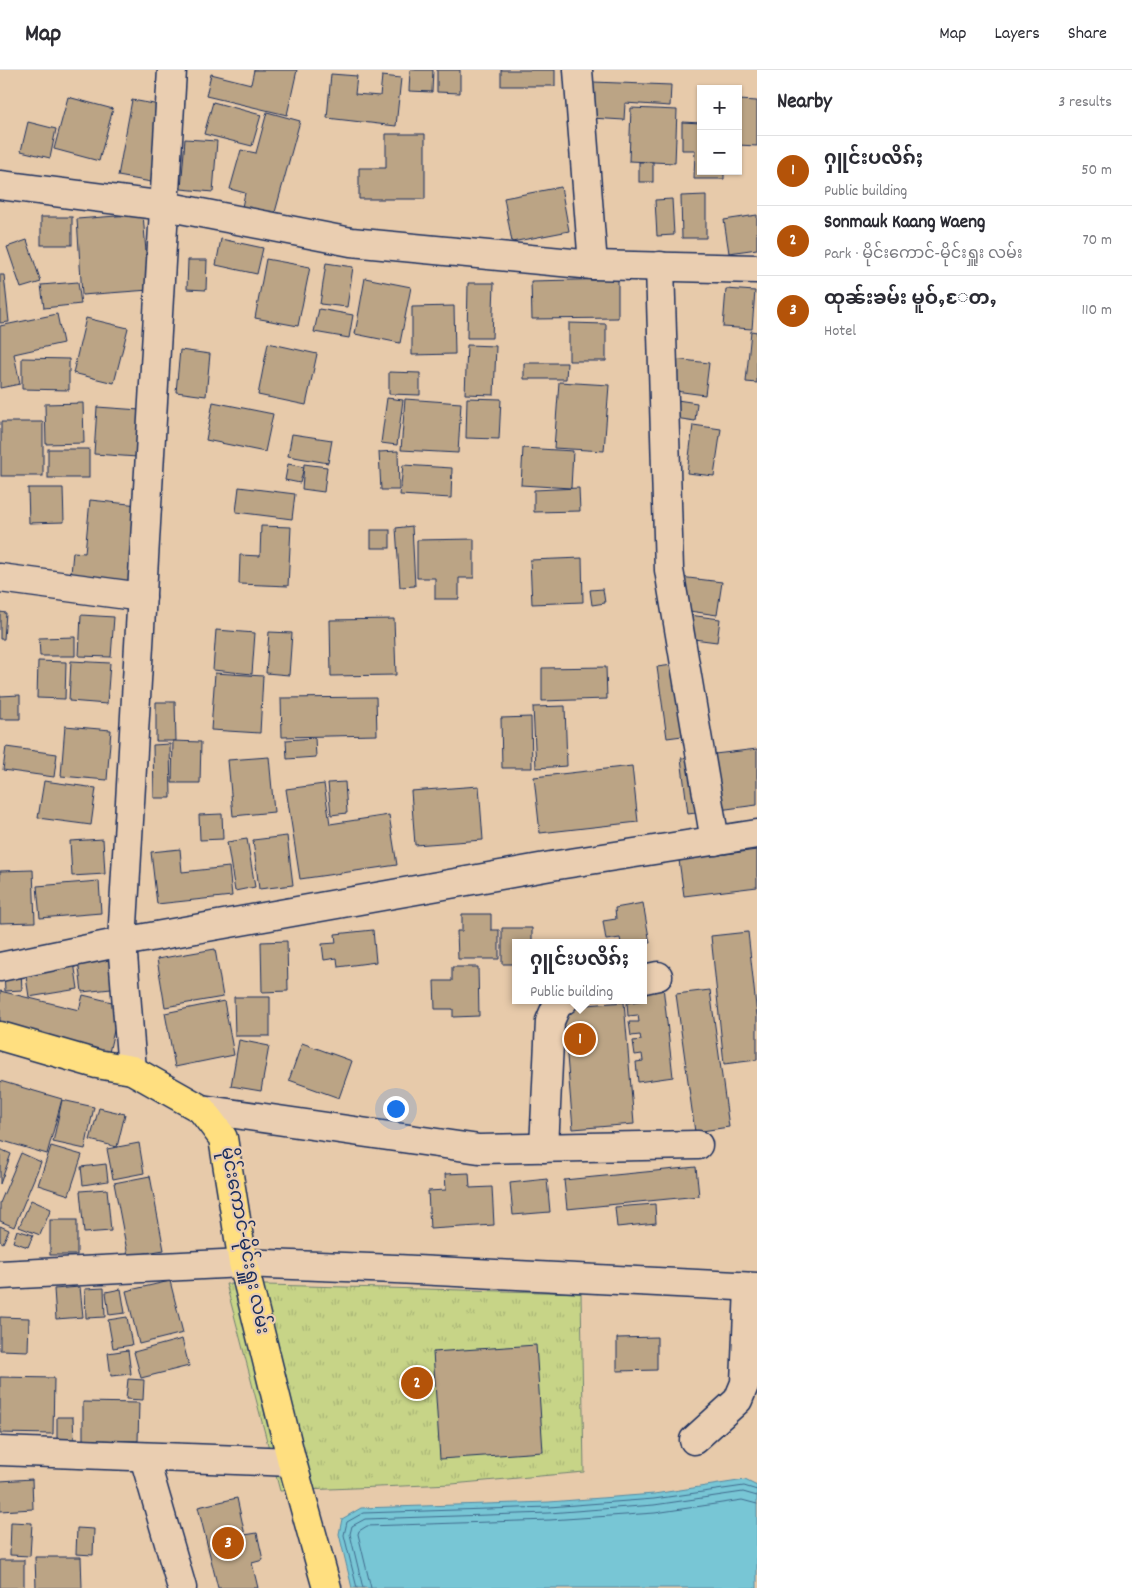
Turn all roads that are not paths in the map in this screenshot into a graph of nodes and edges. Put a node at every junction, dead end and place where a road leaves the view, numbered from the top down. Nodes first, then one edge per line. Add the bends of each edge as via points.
1 (172, 70) edge
2 (578, 70) edge
3 (0, 185) edge
4 (165, 206) junction
5 (593, 264) junction
6 (660, 266) junction
7 (757, 270) edge
8 (0, 578) edge
9 (142, 597) junction
10 (757, 834) edge
11 (715, 841) junction
12 (122, 942) junction
13 (0, 967) edge
14 (558, 1004) edge
15 (0, 1036) edge
16 (132, 1070) junction
17 (201, 1109) junction
18 (698, 1145) dead end
19 (544, 1148) junction
20 (244, 1263) junction
21 (0, 1275) edge
22 (753, 1288) edge
23 (694, 1440) dead end
24 (0, 1451) edge
25 (144, 1457) junction
26 (292, 1462) junction
27 (182, 1588) edge
28 (327, 1588) edge

1 - 4 street
2 - 5 street
3 - 4 street
4 - 5 street via 351,242
4 - 9 street
5 - 6 street
6 - 7 street
6 - 11 street via 669,570
8 - 9 street
9 - 12 street
10 - 11 street
11 - 12 street via 551,866
12 - 13 street
12 - 16 street
14 - 19 street via 550,1021
15 - 16 main road, မိုင်းကောင်-မိုင်းရှူး လမ်း via 97,1064
16 - 17 main road, မိုင်းကောင်-မိုင်းရှူး လမ်း
17 - 19 street via 478,1148
17 - 20 main road, မိုင်းကောင်-မိုင်းရှူး လမ်း via 223,1138
18 - 19 street
20 - 21 street
20 - 22 street
20 - 26 main road, မိုင်းကောင်-မိုင်းရှူး လမ်း
22 - 23 street via 745,1382 738,1400
24 - 25 street
25 - 26 street
25 - 27 street
26 - 28 main road, မိုင်းကောင်-မိုင်းရှူး လမ်း

